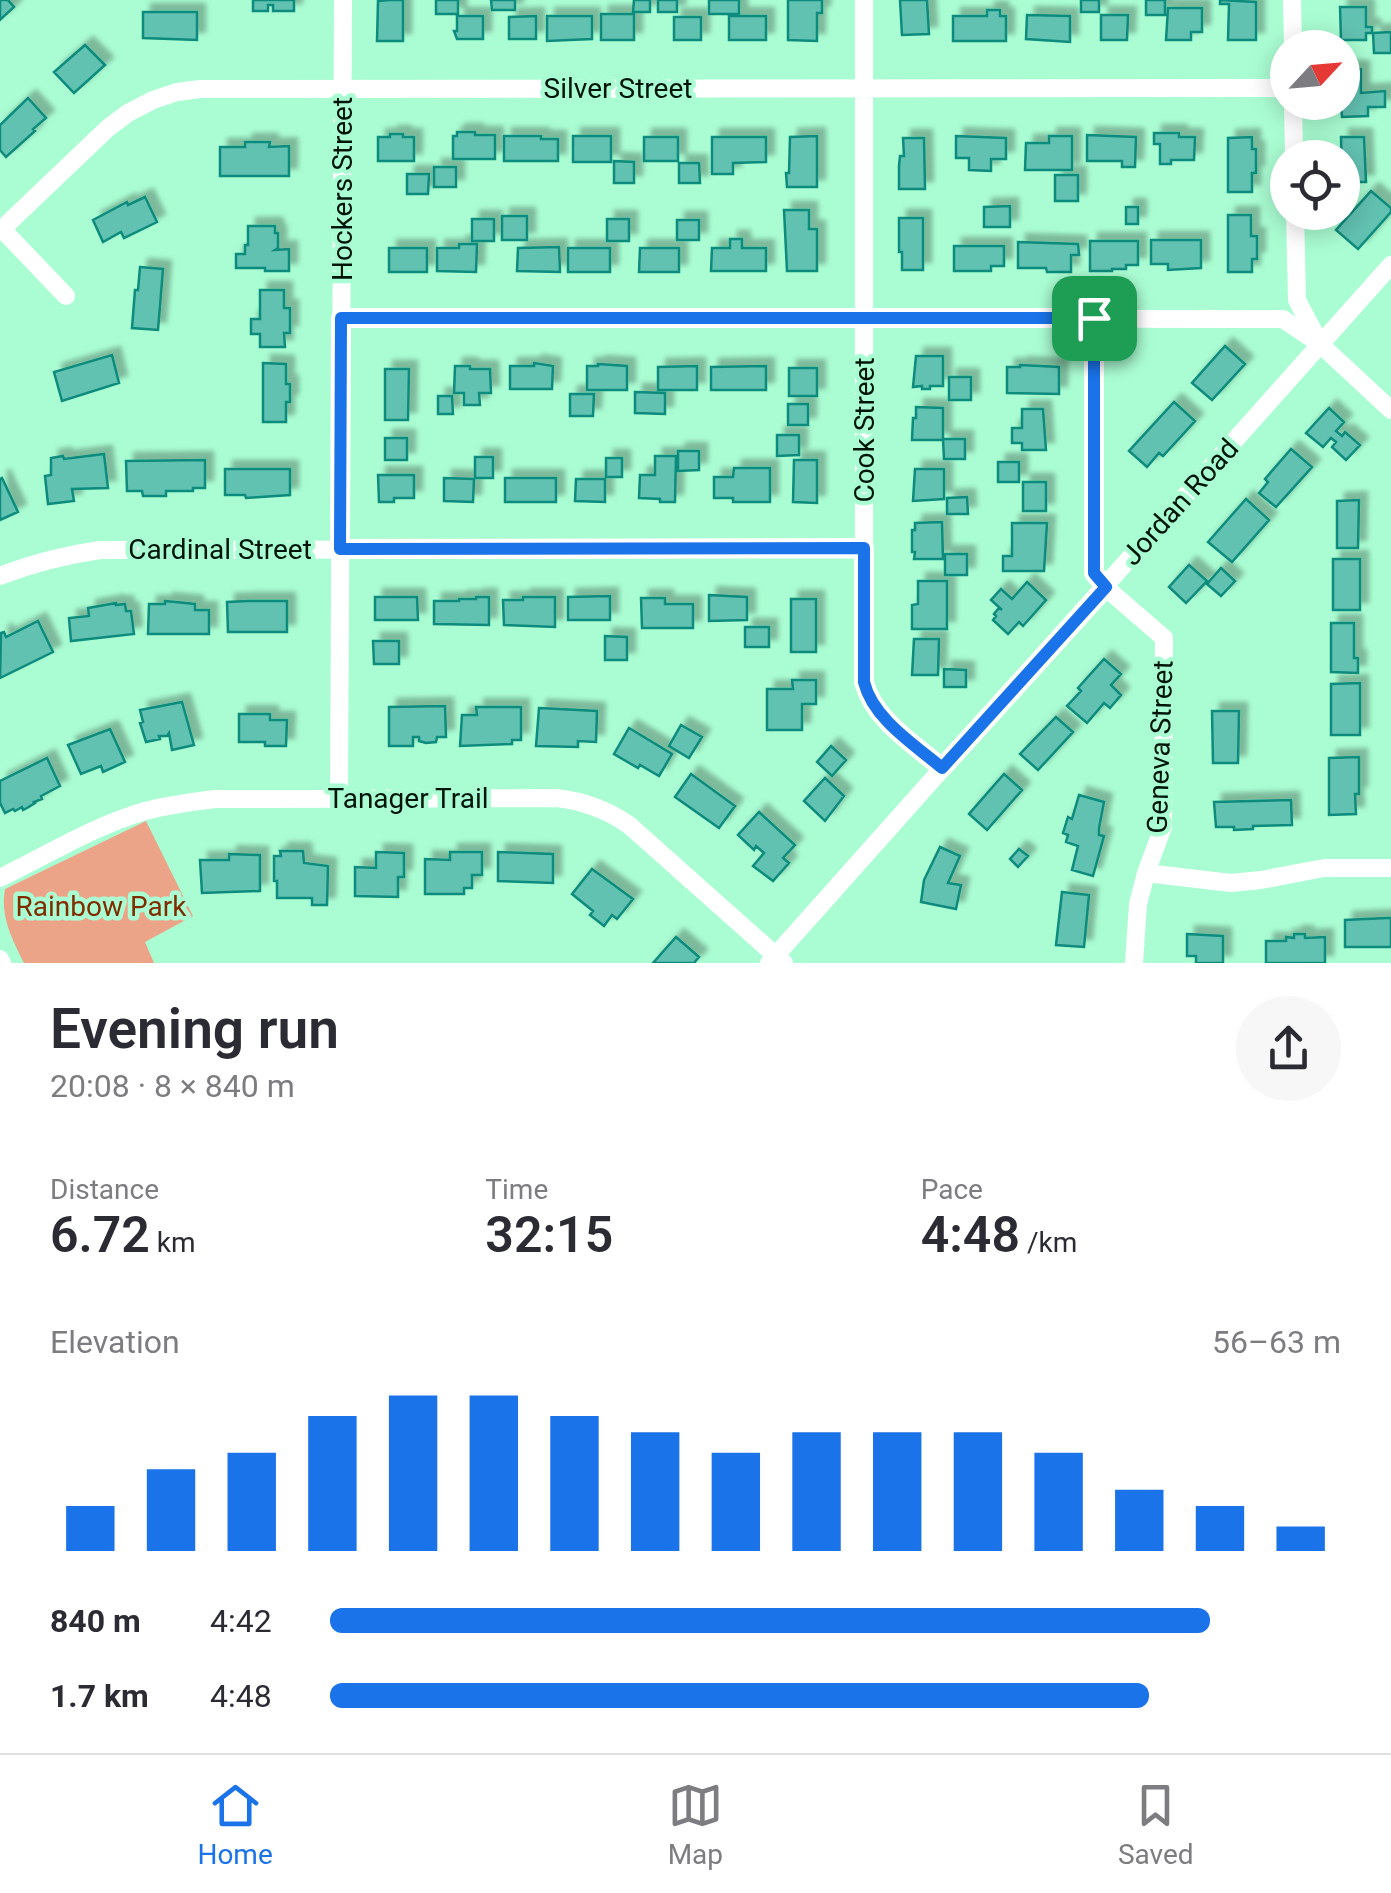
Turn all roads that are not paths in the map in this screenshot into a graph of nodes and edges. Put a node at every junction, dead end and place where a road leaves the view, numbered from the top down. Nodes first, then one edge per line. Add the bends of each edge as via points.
1 (343, 0) edge
2 (864, 0) edge
3 (1292, 0) edge
4 (1292, 30) edge
5 (342, 88) junction
6 (864, 88) junction
7 (1270, 88) edge
8 (1, 230) edge
9 (1295, 230) edge
10 (1391, 264) edge
11 (66, 296) dead end
12 (341, 318) junction
13 (864, 318) junction
14 (1094, 318) junction
15 (1320, 344) junction
16 (1391, 410) edge
17 (864, 548) junction
18 (340, 549) junction
19 (0, 576) edge
20 (1106, 587) junction
21 (942, 768) junction
22 (339, 798) junction
23 (1391, 868) edge
24 (1146, 873) junction
25 (0, 878) edge
26 (776, 960) edge
27 (1134, 963) edge

1 - 5 street, Hockers Street
2 - 6 street, Cook Street
3 - 4 street
5 - 6 street, Silver Street
5 - 8 street, Silver Street via 200,88 153,100 108,128
5 - 12 street, Hockers Street
6 - 7 street, Silver Street
6 - 13 street, Cook Street
8 - 11 street
9 - 15 street via 1297,300
10 - 15 street, Jordan Road
12 - 13 street
12 - 18 street, Hockers Street
13 - 14 street
13 - 17 street, Cook Street
14 - 15 street via 1283,319
14 - 20 street via 1094,573
15 - 16 street
15 - 20 street, Jordan Road
17 - 18 street, Cardinal Street
17 - 21 street, Cook Street via 868,696
18 - 19 street, Cardinal Street via 100,550
18 - 22 street, Hockers Street
20 - 21 street, Jordan Road
20 - 24 street, Geneva Street via 1164,638 1163,827
21 - 26 street, Jordan Road
22 - 25 street, Tanager Trail via 215,798 141,812
22 - 26 street, Tanager Trail via 556,798 593,805 629,824
23 - 24 street via 1324,868 1231,883
24 - 27 street, Geneva Street

